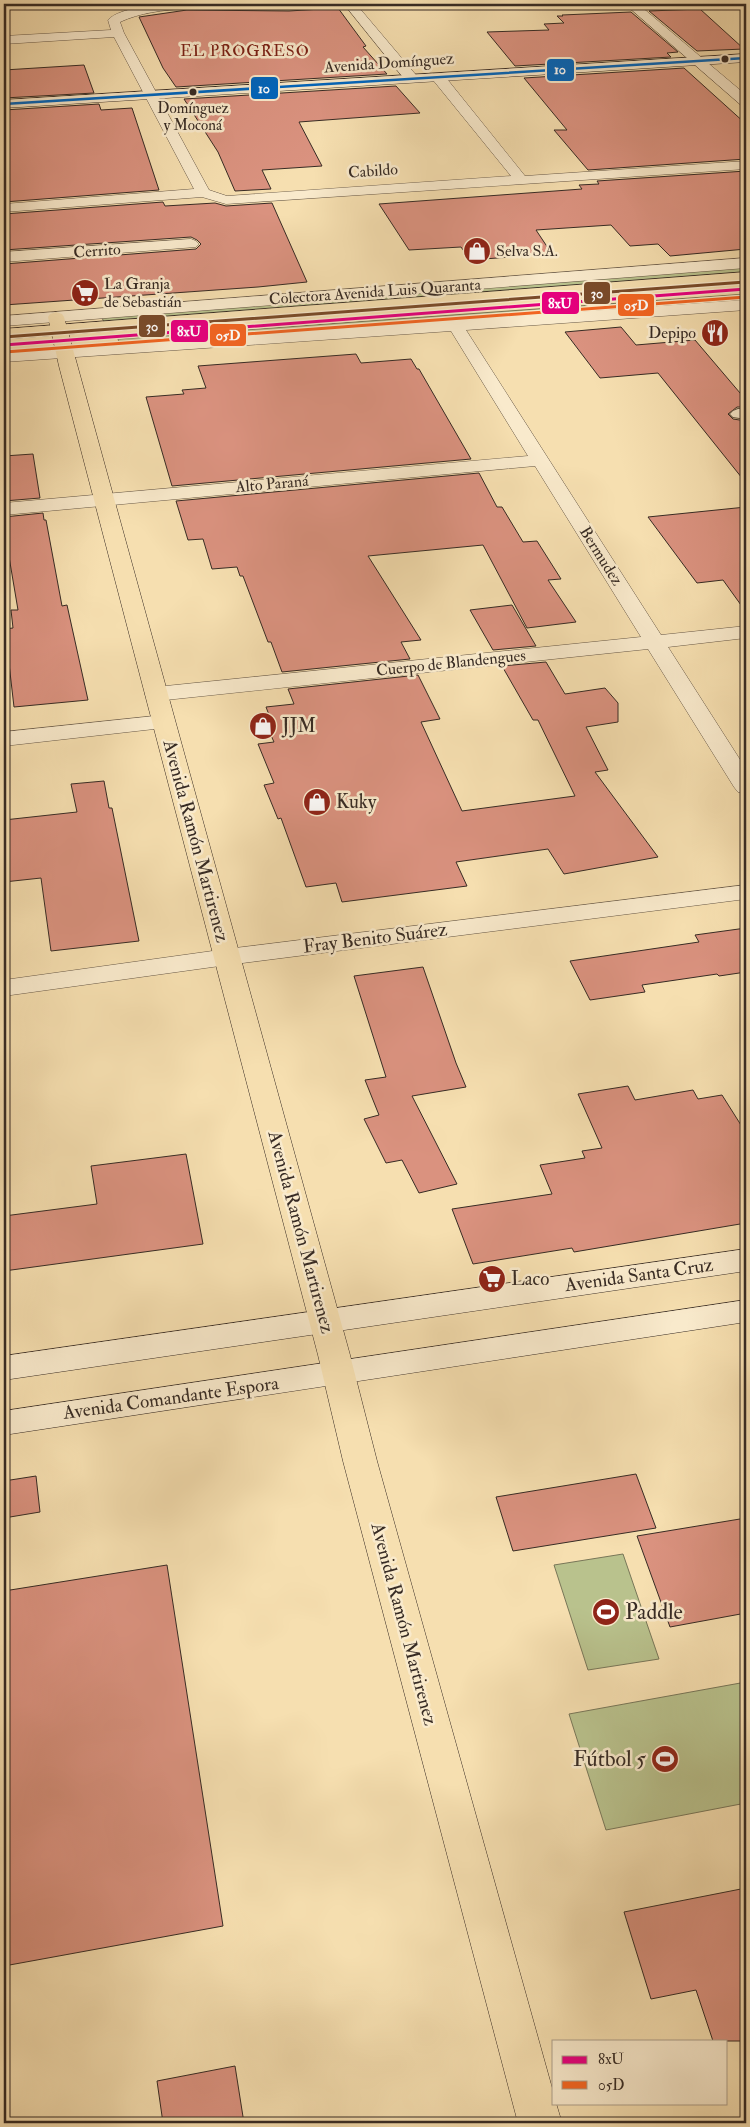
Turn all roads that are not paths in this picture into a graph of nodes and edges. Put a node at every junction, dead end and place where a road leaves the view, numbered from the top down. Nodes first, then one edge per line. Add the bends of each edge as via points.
1 (256, 4) edge
2 (350, 4) edge
3 (631, 4) edge
4 (118, 34) junction
5 (4, 40) edge
6 (746, 58) edge
7 (698, 60) junction
8 (438, 77) junction
9 (411, 78) junction
10 (152, 94) junction
11 (746, 102) edge
12 (4, 104) edge
13 (746, 164) edge
14 (520, 178) junction
15 (203, 193) junction
16 (4, 208) edge
17 (191, 244) dead end
18 (4, 257) edge
19 (746, 263) edge
20 (746, 276) edge
21 (746, 302) edge
22 (4, 321) edge
23 (456, 326) junction
24 (4, 334) edge
25 (60, 335) junction
26 (4, 345) edge
27 (4, 357) edge
28 (540, 460) junction
29 (104, 500) junction
30 (4, 509) edge
31 (746, 632) edge
32 (655, 641) junction
33 (156, 694) junction
34 (164, 722) junction
35 (4, 739) edge
36 (746, 786) edge
37 (746, 892) edge
38 (227, 957) junction
39 (4, 988) edge
40 (746, 1260) edge
41 (746, 1311) edge
42 (324, 1321) junction
43 (4, 1368) edge
44 (338, 1374) junction
45 (4, 1423) edge
46 (540, 2123) edge

1 - 4 street via 122,14 114,20
2 - 9 street
3 - 7 street
4 - 5 street
4 - 10 street
6 - 7 street, Avenida Domínguez
7 - 8 street, Avenida Domínguez
7 - 11 street
8 - 9 street, Avenida Domínguez
8 - 14 street
9 - 10 street, Avenida Domínguez
10 - 12 street, Avenida Domínguez
10 - 15 street
13 - 14 street, Cabildo
14 - 15 street, Cabildo via 226,200
15 - 16 street, Cabildo
17 - 18 street, Cerrito
19 - 25 street, Colectora Avenida Luis Quaranta
20 - 25 main road
21 - 23 street, Colectora Avenida Luis Quaranta
21 - 25 main road
22 - 25 street, Colectora Avenida Luis Quaranta
23 - 25 street, Colectora Avenida Luis Quaranta
23 - 28 street, Bermudez
24 - 25 main road
25 - 26 main road
25 - 27 street, Colectora Avenida Luis Quaranta
25 - 29 main road, Avenida Ramón Martirenez
28 - 29 street, Alto Paraná
28 - 32 street, Bermudez
29 - 30 street, Alto Paraná
29 - 33 main road, Avenida Ramón Martirenez
31 - 32 street, Cuerpo de Blandengues
32 - 33 street, Cuerpo de Blandengues
32 - 36 street, Bermudez
33 - 34 main road, Avenida Ramón Martirenez
34 - 35 street
34 - 38 main road, Avenida Ramón Martirenez
37 - 38 street, Fray Benito Suárez
38 - 39 street, Fray Benito Suárez
38 - 42 main road, Avenida Ramón Martirenez
40 - 42 street, Avenida Santa Cruz
41 - 44 street
42 - 43 street
42 - 44 main road, Avenida Ramón Martirenez
44 - 45 street, Avenida Comandante Espora
44 - 46 main road, Avenida Ramón Martirenez

